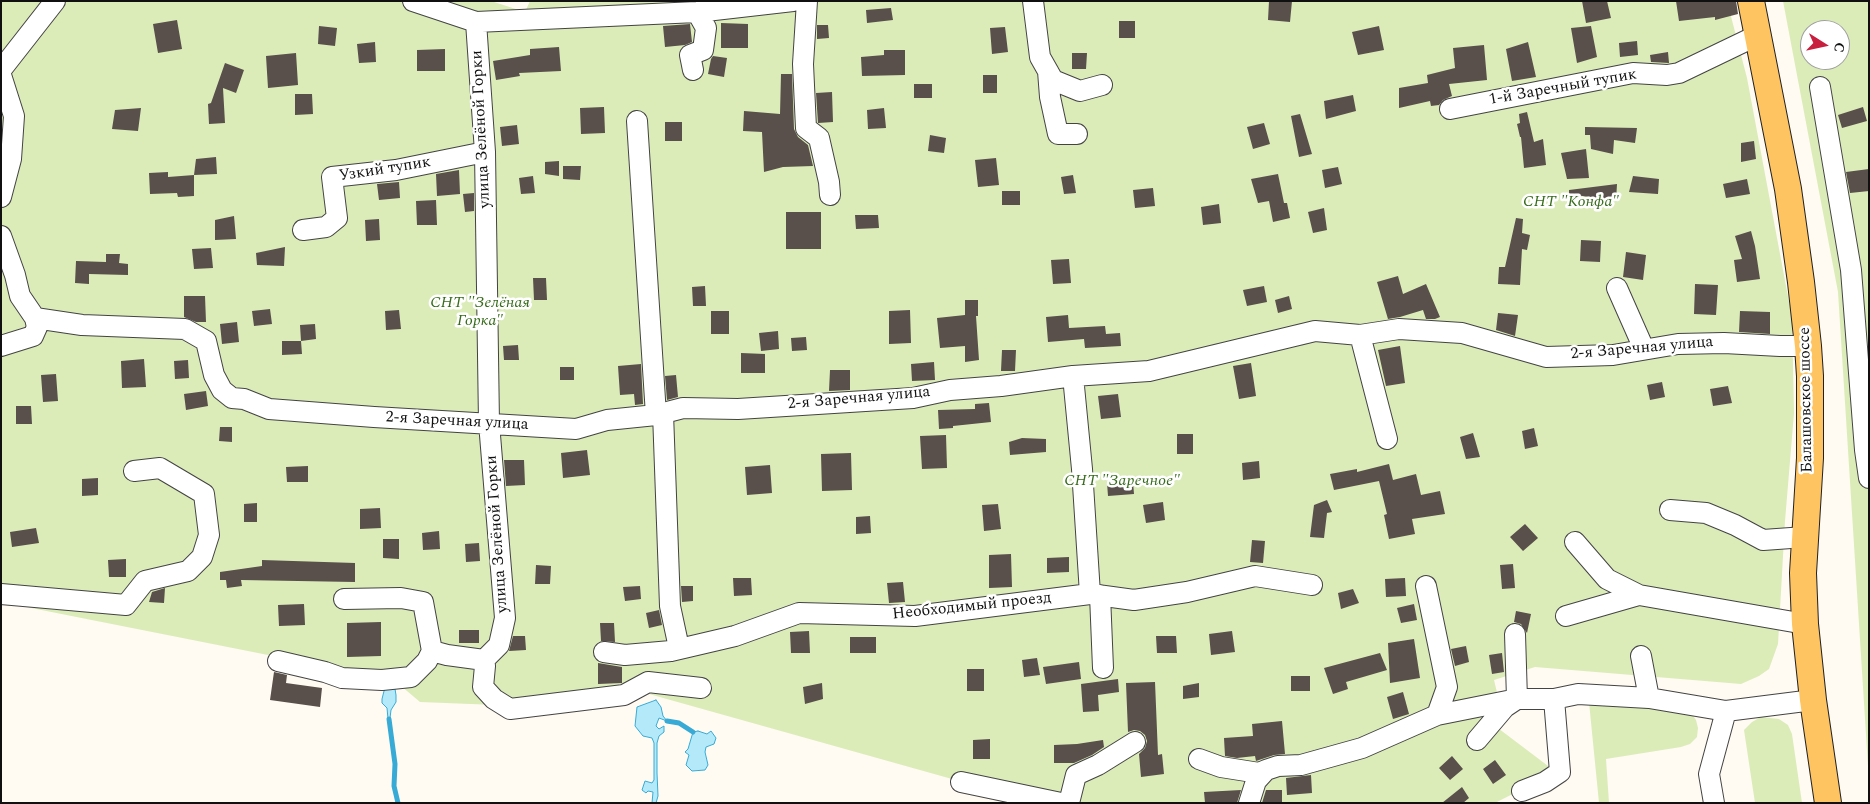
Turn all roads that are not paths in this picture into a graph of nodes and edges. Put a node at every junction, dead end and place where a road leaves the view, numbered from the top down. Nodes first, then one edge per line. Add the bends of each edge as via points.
1 (55, 1) edge
2 (414, 1) edge
3 (793, 1) edge
4 (807, 1) edge
5 (1033, 1) edge
6 (1751, 1) edge
7 (627, 8) edge
8 (697, 12) junction
9 (476, 22) junction
10 (1758, 35) junction
11 (1, 70) edge
12 (693, 70) dead end
13 (1048, 71) junction
14 (1, 75) edge
15 (1102, 85) dead end
16 (1820, 87) dead end
17 (1450, 109) dead end
18 (637, 120) dead end
19 (1077, 134) dead end
20 (485, 152) junction
21 (830, 195) dead end
22 (1, 197) edge
23 (303, 230) dead end
24 (1, 236) edge
25 (1860, 266) edge
26 (1617, 288) dead end
27 (35, 326) junction
28 (1360, 335) junction
29 (1, 346) edge
30 (1808, 346) junction
31 (1644, 349) junction
32 (1073, 376) junction
33 (659, 414) junction
34 (490, 424) junction
35 (1387, 439) dead end
36 (134, 471) dead end
37 (1869, 478) edge
38 (1670, 510) dead end
39 (1806, 537) junction
40 (1575, 542) dead end
41 (1312, 585) dead end
42 (1426, 586) dead end
43 (1, 594) edge
44 (1095, 594) junction
45 (1639, 595) junction
46 (344, 599) dead end
47 (1566, 616) dead end
48 (1806, 624) junction
49 (1515, 634) dead end
50 (678, 648) junction
51 (432, 651) junction
52 (604, 652) dead end
53 (1641, 656) dead end
54 (484, 660) junction
55 (278, 661) dead end
56 (1103, 668) dead end
57 (701, 688) dead end
58 (1649, 698) junction
59 (1517, 699) junction
60 (1554, 699) junction
61 (1814, 700) junction
62 (1726, 711) junction
63 (1437, 715) junction
64 (1476, 740) dead end
65 (1135, 742) dead end
66 (1199, 759) dead end
67 (1266, 770) junction
68 (961, 782) dead end
69 (1522, 791) dead end
70 (1061, 803) edge
71 (1069, 803) edge
72 (1249, 803) edge
73 (1714, 803) edge
74 (1828, 803) edge

1 - 11 street
2 - 9 street
3 - 8 street
4 - 21 street via 803,64 806,128 820,138
5 - 13 street via 1040,57
6 - 10 main road, Балашовское шоссе
7 - 8 street
7 - 9 street
8 - 12 street via 706,28 703,50 690,55
9 - 20 street, улица Зелёной Горки
10 - 17 street, 1-й Заречный тупик via 1679,73 1633,73
10 - 30 main road, Балашовское шоссе via 1788,189
13 - 15 street via 1053,80 1080,91
13 - 19 street via 1058,134
14 - 22 street via 14,116 11,159
16 - 25 street
18 - 33 street
20 - 23 street, Узкий тупик via 396,170 332,176 337,218 326,227
20 - 34 street, улица Зелёной Горки
24 - 27 street via 20,296
25 - 37 street via 1865,450
26 - 31 street
27 - 29 street via 33,336
27 - 34 street, 2-я Заречная улица via 185,329 206,341 214,375 222,390 232,398 269,409
28 - 31 street, 2-я Заречная улица via 1399,329 1462,334 1546,357 1613,355
28 - 32 street, 2-я Заречная улица via 1315,331 1149,371
28 - 35 street
30 - 31 street, 2-я Заречная улица via 1724,342
30 - 39 main road, Балашовское шоссе via 1810,458
32 - 33 street, 2-я Заречная улица via 950,390 912,398 683,408
32 - 44 street
33 - 34 street, 2-я Заречная улица via 607,420 576,429
33 - 50 street via 670,606
34 - 54 street, улица Зелёной Горки via 505,618 499,645
36 - 43 street via 160,468 204,494 209,535 202,557 188,571 145,581 126,605
38 - 39 street via 1706,513 1763,540
39 - 48 main road, Балашовское шоссе
40 - 45 street via 1607,579
41 - 44 street, Необходимый проезд via 1255,576 1134,600
42 - 63 street via 1446,687
44 - 50 street, Необходимый проезд via 915,616 799,614 735,636
44 - 56 street
45 - 47 street
45 - 48 street
46 - 51 street via 401,598 423,602
48 - 61 main road, Балашовское шоссе
49 - 59 street
50 - 52 street, Необходимый проезд via 625,655
51 - 54 street
51 - 55 street via 411,677 382,680 342,678
53 - 58 street
54 - 57 street via 483,687 510,709 624,695 648,682
58 - 60 street via 1578,694
58 - 62 street
59 - 60 street
59 - 63 street
59 - 64 street via 1505,707
60 - 69 street via 1560,772
61 - 62 street
61 - 74 main road, Балашовское шоссе
62 - 73 street via 1709,774
63 - 67 street via 1362,748 1301,765
65 - 71 street via 1076,775
66 - 67 street via 1221,767 1259,773
67 - 72 street via 1256,781
68 - 70 street

